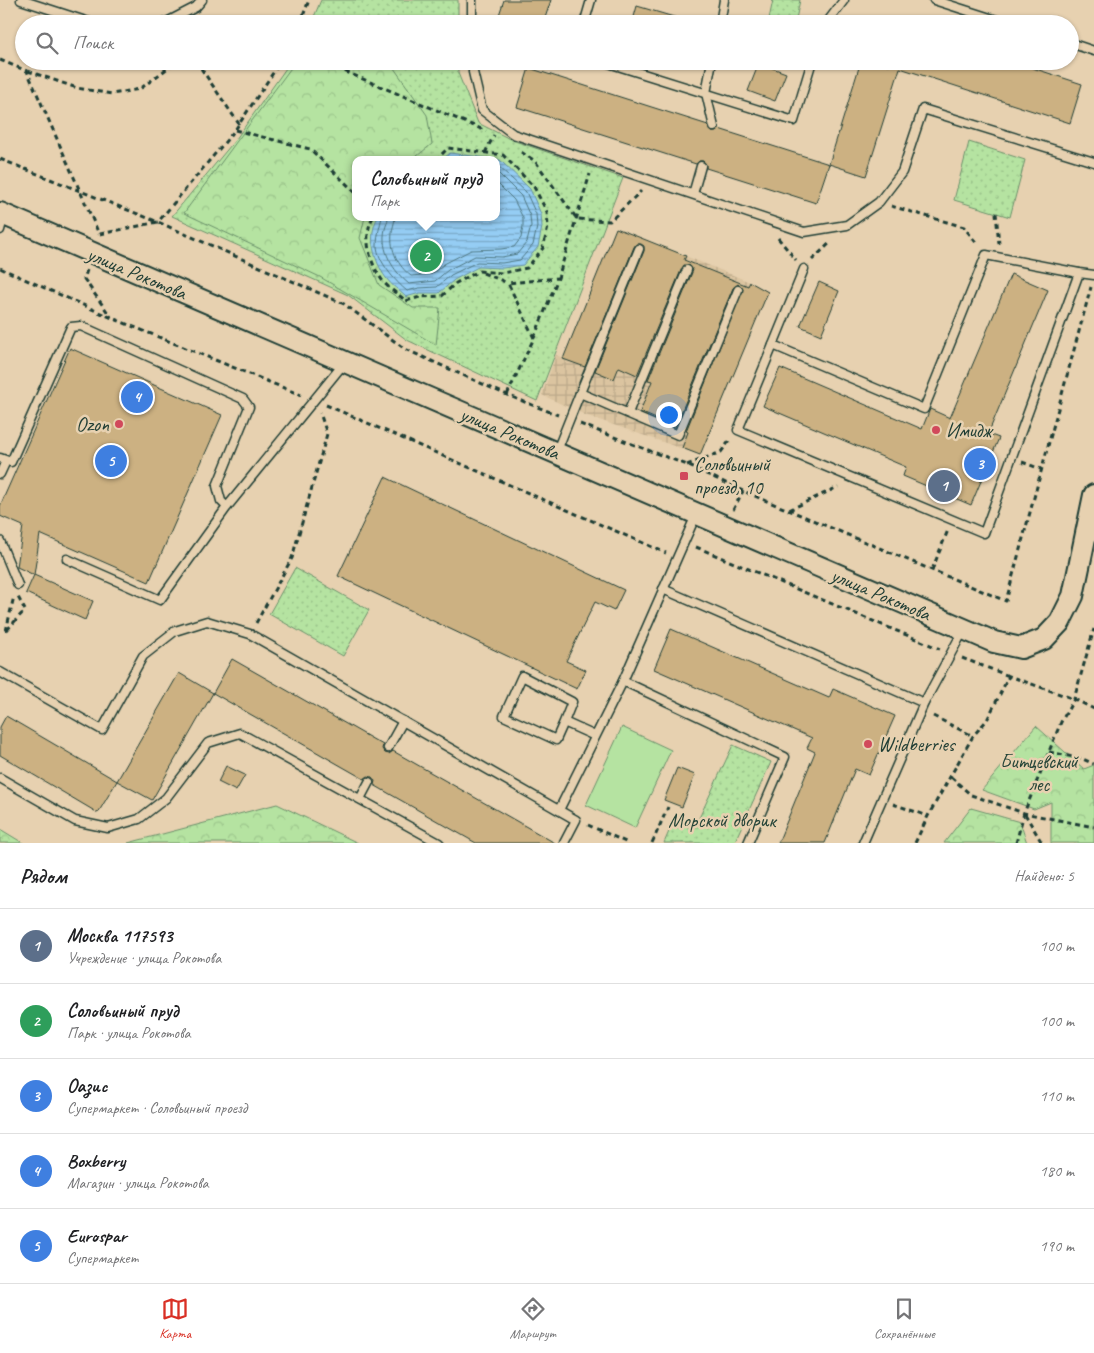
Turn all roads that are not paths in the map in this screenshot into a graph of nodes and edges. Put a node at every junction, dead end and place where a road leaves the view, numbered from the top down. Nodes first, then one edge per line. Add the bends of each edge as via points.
1 (21, 0) edge
2 (202, 0) edge
3 (472, 0) edge
4 (591, 0) edge
5 (724, 0) edge
6 (844, 0) edge
7 (934, 0) edge
8 (67, 15) edge
9 (180, 15) edge
10 (472, 15) edge
11 (587, 15) edge
12 (722, 15) edge
13 (833, 15) edge
14 (981, 15) edge
15 (1079, 46) edge
16 (1094, 51) edge
17 (473, 70) edge
18 (631, 70) edge
19 (710, 70) edge
20 (809, 70) edge
21 (706, 93) junction
22 (714, 127) dead end
23 (1094, 162) edge
24 (701, 166) dead end
25 (693, 194) junction
26 (1, 219) edge
27 (638, 249) dead end
28 (804, 269) dead end
29 (687, 270) dead end
30 (1079, 273) junction
31 (1094, 274) edge
32 (738, 290) dead end
33 (773, 345) junction
34 (345, 362) junction
35 (580, 393) junction
36 (628, 414) junction
37 (556, 453) junction
38 (3, 460) edge
39 (0, 474) edge
40 (1094, 495) edge
41 (227, 507) junction
42 (696, 514) junction
43 (0, 541) edge
44 (68, 559) dead end
45 (16, 588) road end
46 (663, 589) junction
47 (964, 629) junction
48 (0, 672) edge
49 (622, 681) junction
50 (923, 706) junction
51 (403, 721) junction
52 (564, 722) junction
53 (595, 736) junction
54 (388, 748) dead end
55 (0, 778) edge
56 (369, 782) dead end
57 (360, 799) junction
58 (559, 810) junction
59 (439, 843) edge
60 (564, 843) edge
61 (748, 843) edge
62 (863, 843) edge

1 - 8 lane
2 - 9 lane
3 - 10 lane
4 - 11 lane
5 - 12 lane
6 - 13 lane
7 - 14 lane
15 - 16 lane
17 - 25 lane via 482,110 513,134
18 - 21 lane
19 - 21 lane
20 - 21 lane via 794,121
21 - 22 lane
23 - 25 lane via 923,109 902,172 879,202 847,225 804,232
24 - 25 lane
26 - 34 street, улица Рокотова via 93,254
27 - 35 lane
28 - 33 lane
29 - 36 lane
30 - 31 lane
30 - 33 lane via 986,255 924,409
30 - 33 lane via 984,533 738,430
32 - 36 lane via 678,435
34 - 37 street, улица Рокотова
34 - 41 lane
35 - 36 lane
35 - 37 lane
37 - 42 street, улица Рокотова
38 - 39 lane
38 - 41 lane via 12,462 71,327 81,326 243,399 249,408 217,486 221,501
40 - 47 street, улица Рокотова via 1073,596 1060,622 1044,639 1021,648 994,642
41 - 44 lane via 160,600
42 - 46 lane
42 - 47 street, улица Рокотова
43 - 45 lane
46 - 49 lane
46 - 50 lane
47 - 50 lane
48 - 51 lane via 102,730 143,656 175,631 207,621 250,634
49 - 53 lane
49 - 61 lane via 785,757
50 - 62 lane
51 - 54 lane
51 - 58 lane
52 - 52 lane via 572,702 522,676 504,716 556,740
52 - 53 lane
53 - 58 lane
55 - 57 lane via 75,821 108,828 139,819 166,798 208,743 240,733
56 - 57 lane
57 - 59 lane
58 - 60 lane via 576,820

